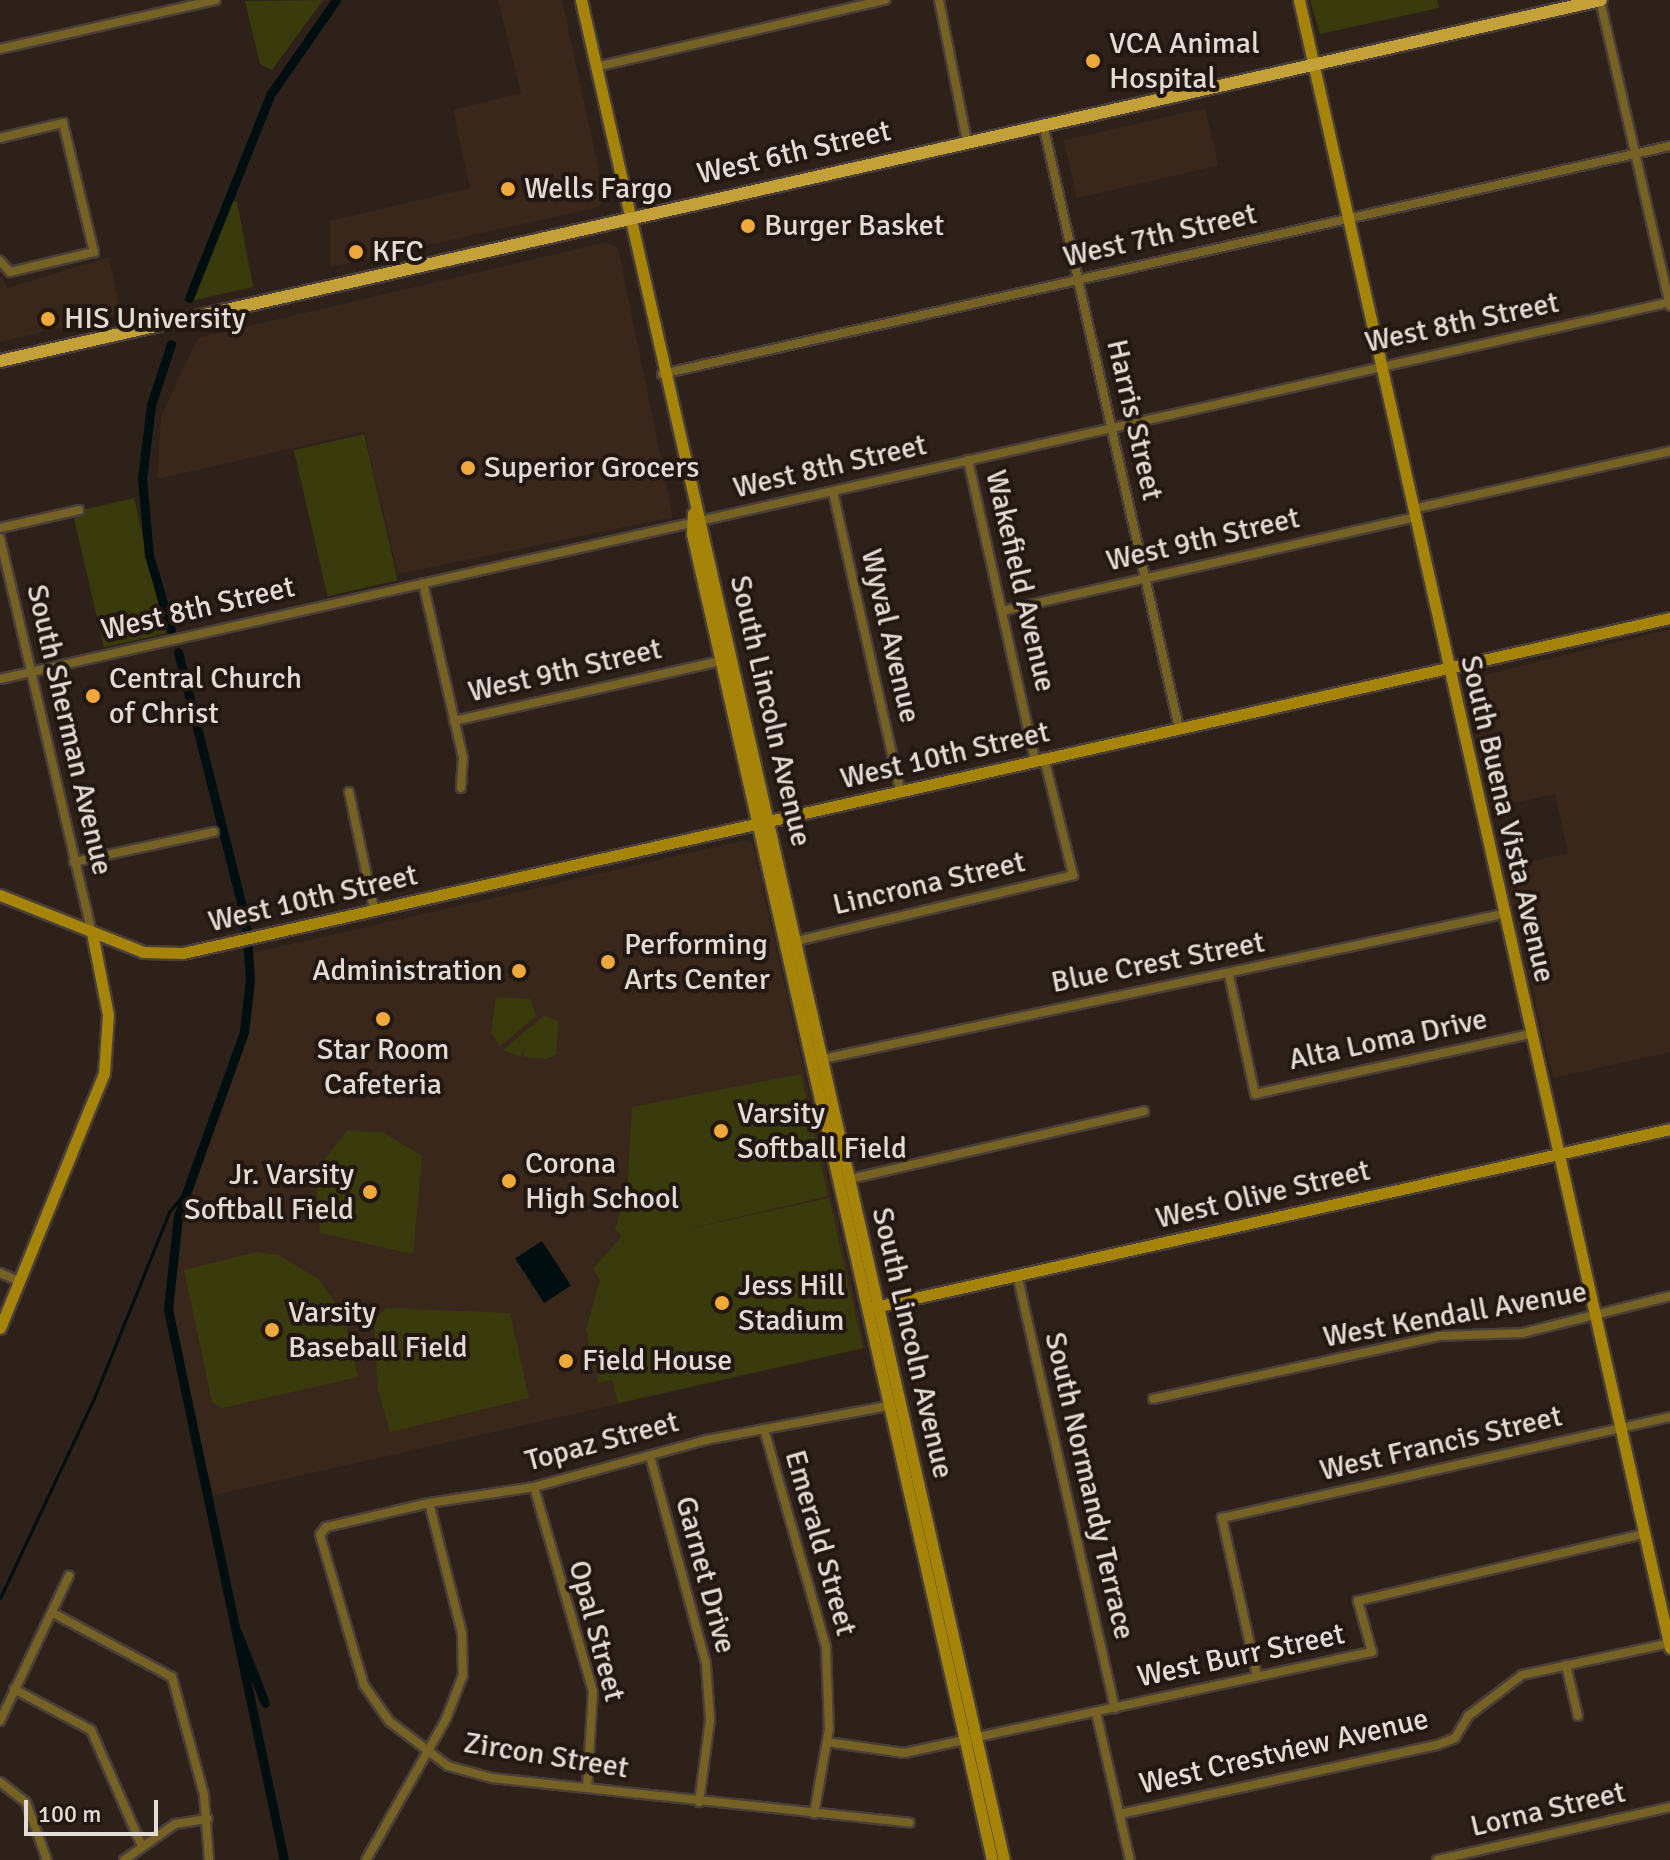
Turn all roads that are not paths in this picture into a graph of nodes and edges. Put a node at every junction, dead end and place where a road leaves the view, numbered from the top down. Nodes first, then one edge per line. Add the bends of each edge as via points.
1 (215, 0) edge
2 (581, 0) edge
3 (885, 0) edge
4 (939, 0) edge
5 (1299, 0) edge
6 (1600, 0) edge
7 (0, 49) edge
8 (1312, 65) junction
9 (596, 67) junction
10 (1043, 124) junction
11 (0, 138) edge
12 (967, 141) junction
13 (1670, 146) edge
14 (1634, 154) junction
15 (626, 218) junction
16 (1347, 219) junction
17 (0, 261) edge
18 (1078, 279) junction
19 (1670, 303) edge
20 (0, 361) edge
21 (1380, 365) junction
22 (662, 374) junction
23 (1111, 428) junction
24 (1670, 451) edge
25 (968, 460) junction
26 (833, 492) junction
27 (79, 510) dead end
28 (1414, 513) junction
29 (695, 519) junction
30 (0, 528) edge
31 (0, 538) edge
32 (1145, 578) junction
33 (423, 583) junction
34 (1002, 611) junction
35 (1670, 618) edge
36 (727, 659) junction
37 (1448, 667) junction
38 (30, 672) junction
39 (0, 679) edge
40 (454, 721) junction
41 (1179, 728) junction
42 (1040, 759) junction
43 (461, 788) dead end
44 (900, 790) junction
45 (349, 792) dead end
46 (764, 821) junction
47 (214, 832) dead end
48 (74, 862) junction
49 (1073, 875) joint
50 (0, 895) edge
51 (374, 909) junction
52 (1503, 914) junction
53 (92, 933) junction
54 (797, 941) junction
55 (1229, 975) junction
56 (1530, 1034) junction
57 (823, 1059) junction
58 (1144, 1111) dead end
59 (1670, 1129) edge
60 (1558, 1154) junction
61 (844, 1181) junction
62 (0, 1273) edge
63 (1017, 1274) junction
64 (19, 1281) junction
65 (1670, 1296) edge
66 (873, 1308) junction
67 (1594, 1315) junction
68 (0, 1328) edge
69 (1153, 1399) dead end
70 (895, 1404) junction
71 (1670, 1417) edge
72 (1620, 1428) junction
73 (764, 1429) junction
74 (650, 1456) junction
75 (534, 1487) junction
76 (429, 1503) junction
77 (1644, 1534) junction
78 (320, 1535) joint
79 (69, 1576) dead end
80 (53, 1613) junction
81 (1670, 1645) edge
82 (1566, 1665) junction
83 (1257, 1676) junction
84 (14, 1689) junction
85 (1115, 1708) junction
86 (1096, 1712) junction
87 (1578, 1716) dead end
88 (0, 1721) edge
89 (971, 1740) junction
90 (827, 1742) junction
91 (425, 1753) junction
92 (0, 1782) edge
93 (587, 1788) junction
94 (699, 1802) junction
95 (1670, 1807) edge
96 (814, 1814) junction
97 (1120, 1814) junction
98 (208, 1819) junction
99 (910, 1823) dead end
100 (142, 1846) junction
101 (47, 1860) edge
102 (124, 1860) edge
103 (209, 1860) edge
104 (366, 1860) edge
105 (992, 1860) edge
106 (1004, 1860) edge
107 (1130, 1860) edge
108 (1437, 1860) edge

1 - 7 street
2 - 9 street, South Lincoln Avenue
3 - 9 street
4 - 12 street
5 - 8 street, South Buena Vista Avenue
6 - 8 main road, West 6th Street
6 - 14 street
8 - 10 main road, West 6th Street
8 - 16 street, South Buena Vista Avenue
9 - 15 street, South Lincoln Avenue
10 - 12 main road, West 6th Street
10 - 18 street, Harris Street
11 - 17 street via 63,123 94,252 10,272
12 - 15 main road, West 6th Street
13 - 14 street, West 7th Street
14 - 16 street, West 7th Street
14 - 19 street
15 - 20 main road, West 6th Street
15 - 22 street, South Lincoln Avenue
16 - 18 street, West 7th Street
16 - 21 street, South Buena Vista Avenue
18 - 22 street, West 7th Street
18 - 23 street, Harris Street
19 - 21 street, West 8th Street
21 - 23 street, West 8th Street
21 - 28 street, South Buena Vista Avenue
22 - 29 street, South Lincoln Avenue
23 - 25 street, West 8th Street
23 - 32 street, Harris Street
24 - 28 street, West 9th Street
25 - 26 street, West 8th Street
25 - 34 street, Wakefield Avenue
26 - 29 street, West 8th Street
26 - 44 street, Wyval Avenue
27 - 30 street
28 - 32 street, West 9th Street
28 - 37 street, South Buena Vista Avenue
29 - 33 street, West 8th Street
29 - 36 street, South Lincoln Avenue
31 - 38 street, South Sherman Avenue
32 - 34 street, West 9th Street
32 - 41 street, Harris Street
33 - 38 street, West 8th Street
33 - 40 street
34 - 42 street, Wakefield Avenue
35 - 37 street, West 10th Street
36 - 40 street, West 9th Street
36 - 46 street, South Lincoln Avenue
37 - 41 street, West 10th Street
37 - 52 street, South Buena Vista Avenue
38 - 39 street, West 8th Street
38 - 48 street, South Sherman Avenue
40 - 43 street
41 - 42 street, West 10th Street
42 - 44 street, West 10th Street
42 - 49 street, Wakefield Avenue
44 - 46 street, West 10th Street
45 - 51 street
46 - 51 street, West 10th Street
46 - 54 street, South Lincoln Avenue
46 - 61 street, South Lincoln Avenue
47 - 48 street
48 - 53 street, South Sherman Avenue
49 - 54 street, Lincrona Street
50 - 53 street, West 10th Street
51 - 53 street, West 10th Street via 160,956
52 - 55 street, Blue Crest Street
52 - 56 street, South Buena Vista Avenue
53 - 64 street via 108,1015 104,1073
54 - 57 street, South Lincoln Avenue
55 - 56 street, Alta Loma Drive via 1255,1094
55 - 57 street, Blue Crest Street via 1167,989 1154,984
56 - 60 street, South Buena Vista Avenue
57 - 61 street, South Lincoln Avenue
58 - 61 street
59 - 60 street, West Olive Street
60 - 63 street, West Olive Street
60 - 67 street, South Buena Vista Avenue
61 - 66 street, South Lincoln Avenue
62 - 64 street
63 - 66 street, West Olive Street
63 - 85 street, South Normandy Terrace
64 - 68 street
65 - 67 street, West Kendall Avenue
66 - 70 street, South Lincoln Avenue
67 - 69 street, West Kendall Avenue via 1523,1333 1439,1336
67 - 72 street, South Buena Vista Avenue
70 - 73 street, Topaz Street
70 - 89 street, South Lincoln Avenue
71 - 72 street, West Francis Street
72 - 77 street, South Buena Vista Avenue
72 - 83 street, West Francis Street via 1222,1518
73 - 74 street, Topaz Street
73 - 90 street, Emerald Street via 822,1628
74 - 75 street, Topaz Street
74 - 94 street, Garnet Drive via 706,1664 710,1720
75 - 76 street, Topaz Street
75 - 93 street, Opal Street via 593,1691
76 - 78 street, Topaz Street via 326,1527
76 - 91 street via 464,1662 454,1705
77 - 81 street, South Buena Vista Avenue
77 - 83 street, West Burr Street via 1358,1601 1372,1652
78 - 91 street, Zircon Street via 364,1685 389,1721
79 - 80 street
80 - 84 street
80 - 98 street via 172,1677
81 - 82 street, West Crestview Avenue
82 - 87 street
82 - 97 street, West Crestview Avenue via 1522,1675 1468,1716 1455,1738 1437,1745
83 - 85 street, West Burr Street
84 - 88 street
84 - 100 street via 91,1730
85 - 86 street, West Burr Street
86 - 89 street, West Burr Street
86 - 97 street
89 - 90 street, West Burr Street via 904,1753
89 - 105 street, South Lincoln Avenue
89 - 106 street, South Lincoln Avenue
90 - 96 street, Emerald Street
91 - 93 street, Zircon Street via 475,1775
91 - 104 street
92 - 101 street via 26,1802
93 - 94 street, Zircon Street
94 - 96 street, Zircon Street
95 - 108 street, Lorna Street
96 - 99 street, Zircon Street
97 - 107 street
98 - 100 street via 175,1824
98 - 103 street
100 - 102 street

